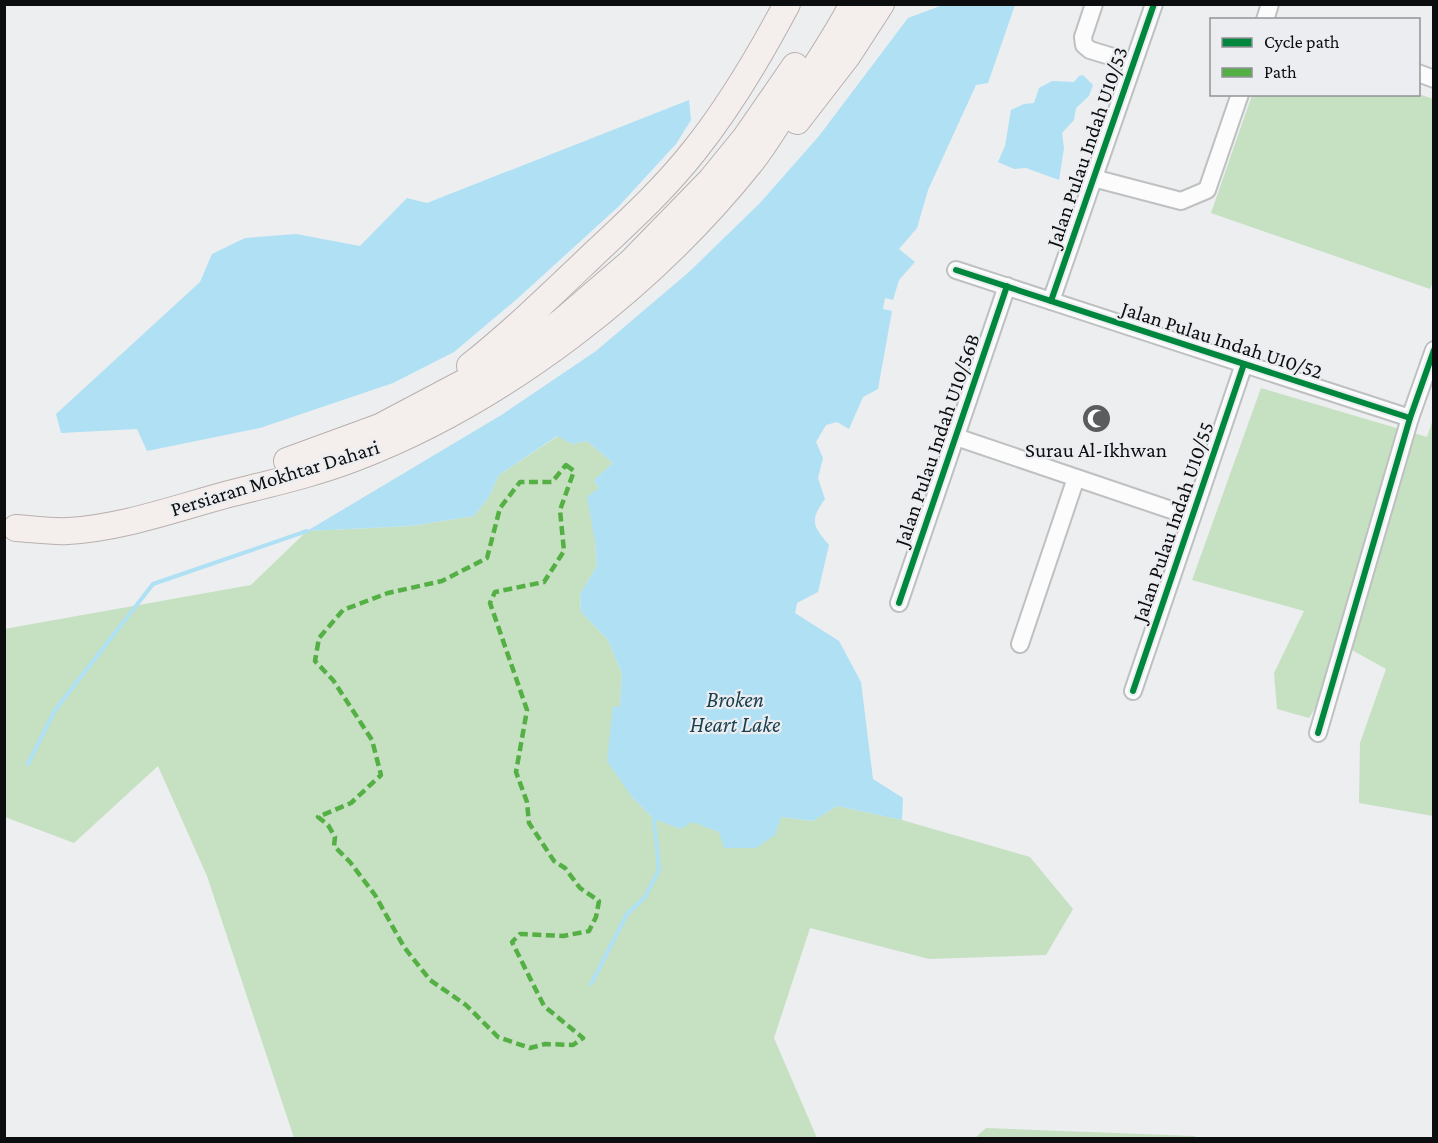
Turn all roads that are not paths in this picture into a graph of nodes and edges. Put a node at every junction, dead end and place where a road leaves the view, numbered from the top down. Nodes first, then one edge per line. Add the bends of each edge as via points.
1 (787, 4) edge
2 (833, 4) edge
3 (853, 4) edge
4 (881, 4) edge
5 (1094, 4) edge
6 (1154, 4) edge
7 (1133, 63) junction
8 (1420, 73) edge
9 (1434, 79) edge
10 (1239, 96) edge
11 (752, 161) junction
12 (1093, 178) junction
13 (956, 270) dead end
14 (1007, 286) junction
15 (1051, 301) junction
16 (1434, 350) edge
17 (1244, 364) junction
18 (418, 407) junction
19 (1410, 418) junction
20 (956, 437) junction
21 (1077, 478) junction
22 (1192, 517) junction
23 (10, 529) edge
24 (899, 603) dead end
25 (1020, 645) dead end
26 (1133, 691) dead end
27 (1318, 733) dead end

1 - 18 main road via 725,107 695,150 655,196 505,335
2 - 18 main road, Persiaran Mokhtar Dahari via 746,137 711,180 631,262 560,323 486,371
3 - 11 main road, Persiaran Mokhtar Dahari
4 - 11 main road via 848,55 786,134
5 - 7 street via 1084,45
6 - 7 street, Jalan Pulau Indah U10/53
7 - 12 street, Jalan Pulau Indah U10/53
8 - 9 street
10 - 12 street via 1207,190 1181,201
11 - 23 main road, Persiaran Mokhtar Dahari via 664,257 617,300 513,375 424,428 354,458 116,524 68,531
12 - 15 street, Jalan Pulau Indah U10/53
13 - 14 street, Jalan Pulau Indah U10/52
14 - 15 street, Jalan Pulau Indah U10/52
14 - 20 street, Jalan Pulau Indah U10/56B
15 - 17 street, Jalan Pulau Indah U10/52
16 - 19 street
17 - 19 street, Jalan Pulau Indah U10/52
17 - 22 street, Jalan Pulau Indah U10/55
18 - 23 main road, Persiaran Mokhtar Dahari via 380,427 207,488 124,510
19 - 27 street
20 - 21 street
20 - 24 street, Jalan Pulau Indah U10/56B
21 - 22 street
21 - 25 street
22 - 26 street, Jalan Pulau Indah U10/55

